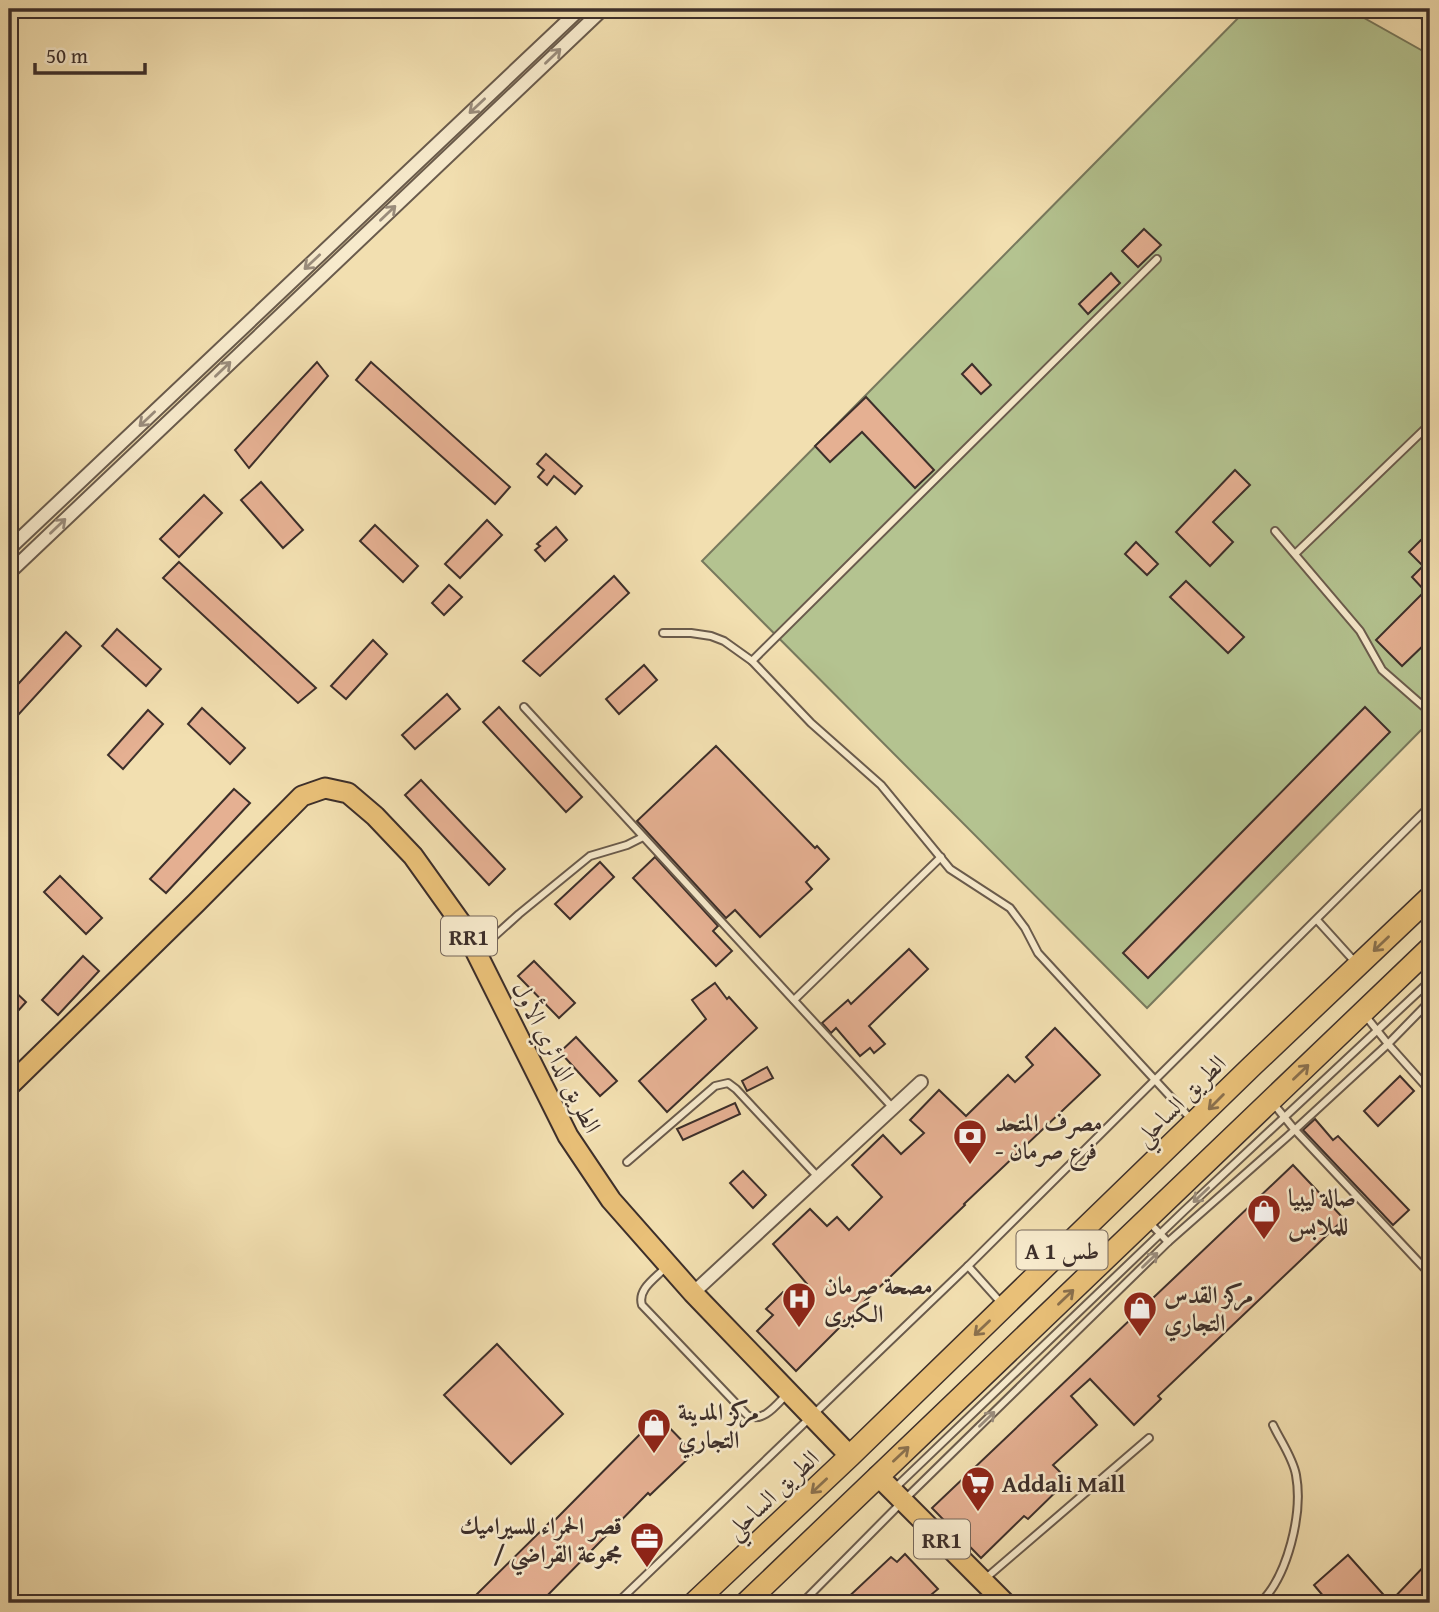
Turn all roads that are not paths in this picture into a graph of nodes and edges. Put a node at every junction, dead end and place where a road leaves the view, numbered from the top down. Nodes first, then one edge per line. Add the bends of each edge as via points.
1 (580, 9) edge
2 (603, 9) edge
3 (1422, 9) edge
4 (1430, 13) edge
5 (1157, 259) dead end
6 (1430, 424) edge
7 (1275, 531) dead end
8 (9, 549) edge
9 (1295, 554) junction
10 (9, 573) edge
11 (663, 633) dead end
12 (752, 661) junction
13 (524, 707) dead end
14 (1430, 712) edge
15 (1430, 806) edge
16 (643, 836) junction
17 (941, 858) junction
18 (1430, 897) edge
19 (1317, 920) junction
20 (1430, 948) edge
21 (478, 951) junction
22 (1359, 966) junction
23 (1430, 981) edge
24 (794, 1000) junction
25 (1430, 1001) edge
26 (1363, 1013) junction
27 (1378, 1031) junction
28 (1388, 1044) junction
29 (1156, 1081) junction
30 (920, 1082) dead end
31 (9, 1086) edge
32 (1430, 1091) edge
33 (1271, 1101) junction
34 (893, 1108) junction
35 (1284, 1118) junction
36 (1195, 1123) junction
37 (1294, 1129) junction
38 (627, 1162) dead end
39 (818, 1177) junction
40 (1153, 1227) junction
41 (1168, 1242) junction
42 (668, 1266) junction
43 (968, 1266) junction
44 (1430, 1274) edge
45 (693, 1293) junction
46 (1004, 1306) junction
47 (789, 1392) junction
48 (813, 1417) junction
49 (1273, 1425) dead end
50 (1149, 1438) dead end
51 (850, 1456) junction
52 (891, 1489) junction
53 (984, 1580) junction
54 (617, 1603) edge
55 (694, 1603) edge
56 (746, 1603) edge
57 (802, 1603) edge
58 (1005, 1603) edge
59 (1260, 1603) edge

1 -> 8 street
10 -> 2 street
3 - 4 main road
5 - 12 lane
6 - 9 lane
7 - 9 lane
9 - 14 lane via 1360,631 1376,663
11 - 12 lane via 711,636
12 - 17 lane via 811,723 881,785
13 - 16 lane
15 - 19 lane
16 - 21 lane via 590,856
16 - 24 lane
17 - 24 lane
17 - 29 lane via 950,869 1010,908 1038,953
18 -> 22 highway, الطريق الساحلي / A 1 طس
19 - 22 lane
19 - 29 lane
20 - 26 highway, A 1 طس
21 - 31 main road, الطريق الدائري الأول / RR1 via 448,901 395,835 348,793 317,789 302,796
21 - 42 main road, الطريق الدائري الأول / RR1 via 568,1136 611,1200
22 -> 36 highway, الطريق الساحلي / A 1 طس
23 - 27 lane
24 - 34 lane
25 - 28 lane
26 - 27 lane
33 -> 26 highway, A 1 طس
27 - 28 lane
27 - 35 lane
28 - 32 lane
28 - 37 lane
29 - 36 lane
29 - 43 lane
30 - 34 street
33 - 35 lane
33 - 40 highway, A 1 طس
34 - 39 street
35 - 37 lane
35 -> 40 lane
36 - 46 highway, الطريق الساحلي / A 1 طس
37 - 41 lane
37 - 44 lane
38 - 39 lane via 715,1086 727,1083
39 - 45 street
40 - 41 lane
40 - 52 highway, A 1 طس
52 -> 41 lane
42 - 45 main road, الطريق الدائري الأول / RR1
42 - 47 lane via 643,1290 642,1305 747,1415 762,1417
43 - 46 lane
43 - 48 lane
45 - 47 main road, الطريق الدائري الأول / RR1
46 -> 51 highway, الطريق الساحلي / A 1 طس
47 - 48 main road, الطريق الدائري الأول / RR1
48 - 51 main road, الطريق الدائري الأول / RR1
48 - 54 lane
49 - 59 lane via 1296,1472 1297,1498 1284,1566
50 - 53 lane
51 -> 55 highway, الطريق الساحلي / A 1 طس
52 - 53 main road, RR1
52 - 56 highway, A 1 طس
52 - 57 lane
53 - 58 main road, RR1

